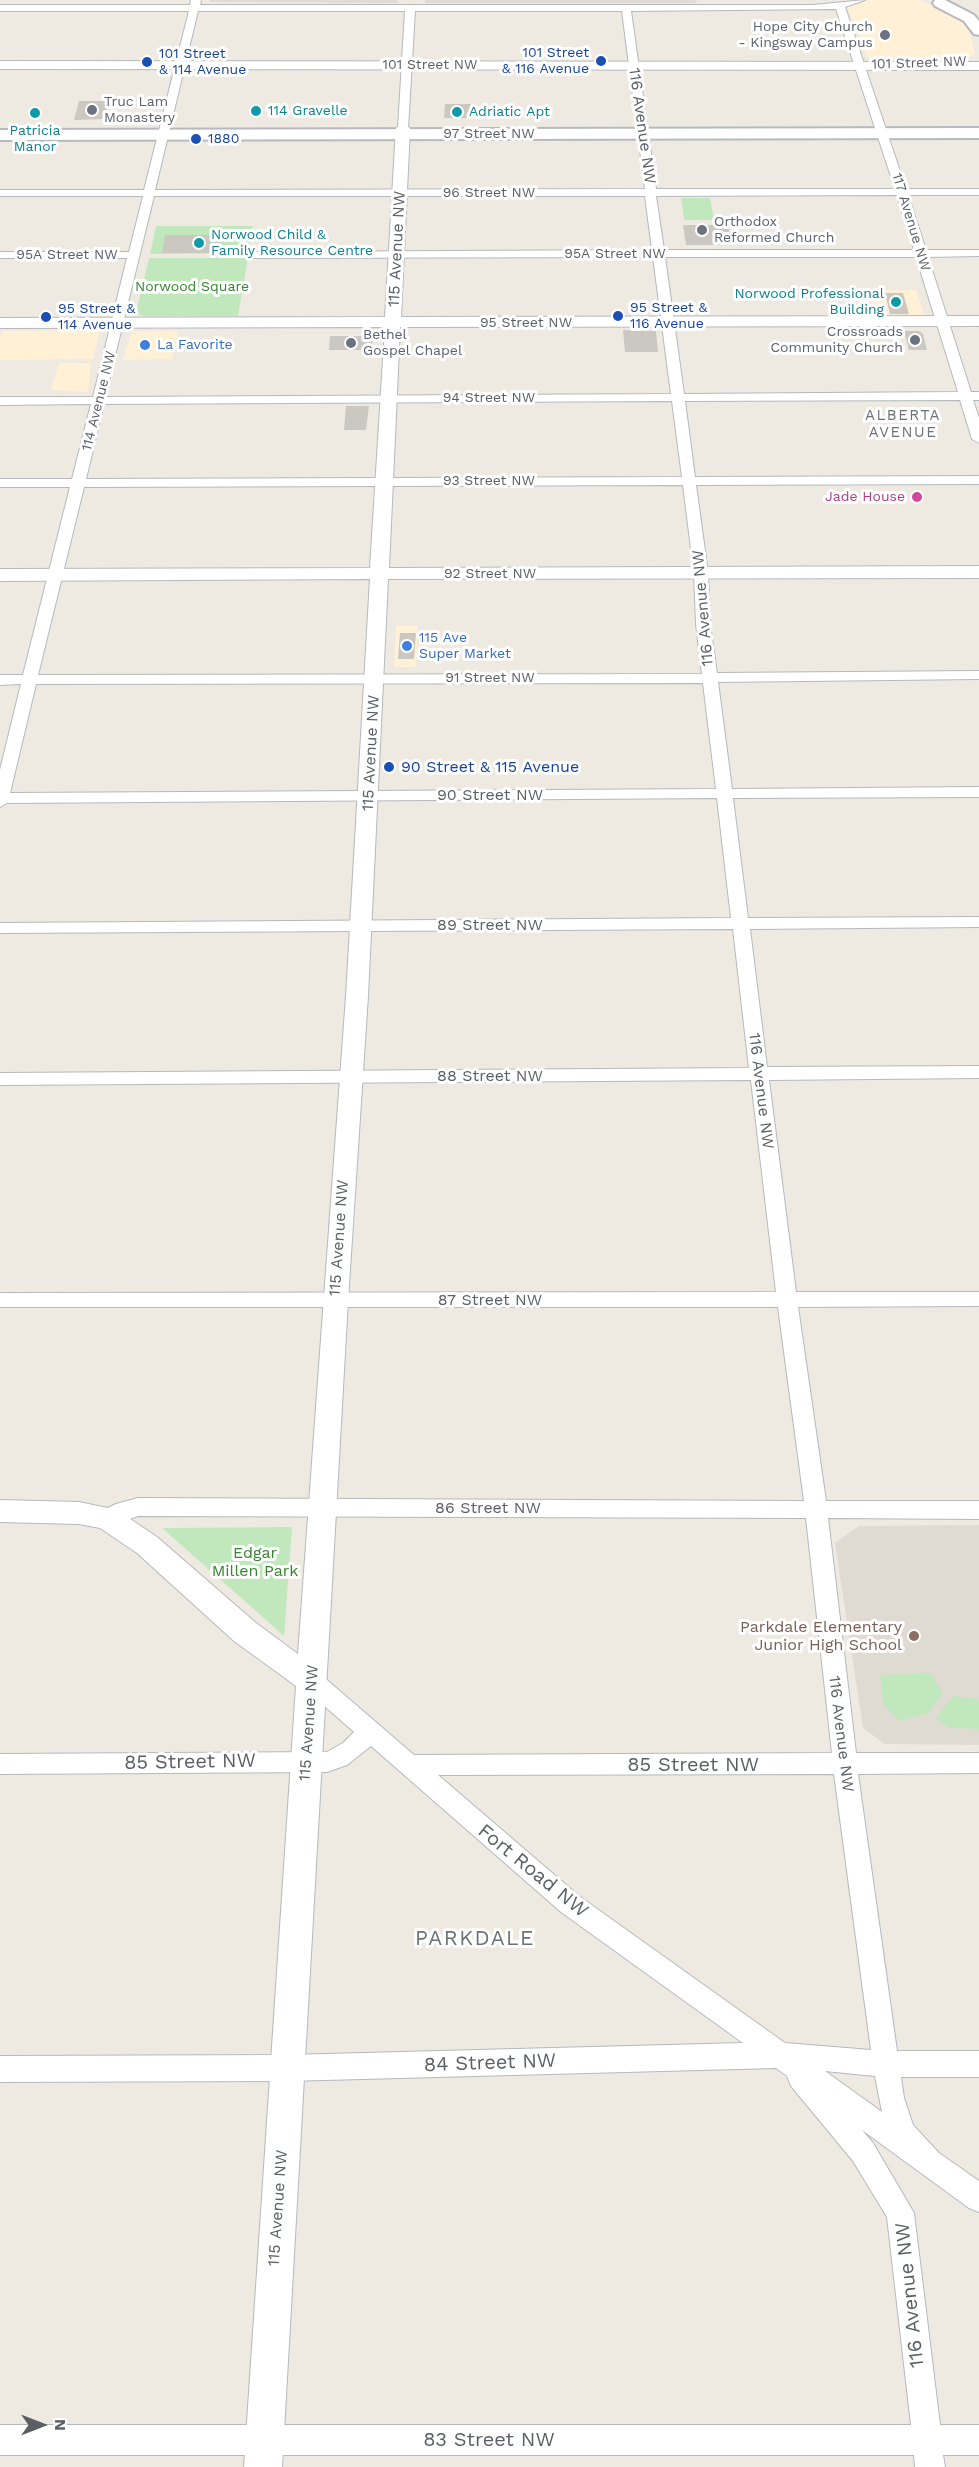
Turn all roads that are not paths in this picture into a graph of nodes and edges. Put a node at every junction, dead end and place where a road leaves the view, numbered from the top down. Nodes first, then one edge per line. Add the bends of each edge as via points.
1 (709, 0) edge
2 (750, 0) edge
3 (860, 0) edge
4 (937, 1) edge
5 (195, 4) edge
6 (840, 6) junction
7 (0, 8) edge
8 (410, 8) junction
9 (626, 8) junction
10 (699, 8) junction
11 (768, 8) junction
12 (979, 12) edge
13 (979, 28) edge
14 (979, 60) edge
15 (0, 65) edge
16 (179, 65) junction
17 (407, 65) junction
18 (634, 65) junction
19 (859, 65) junction
20 (979, 66) edge
21 (979, 126) edge
22 (0, 128) edge
23 (882, 130) junction
24 (403, 131) junction
25 (643, 131) junction
26 (164, 132) junction
27 (979, 133) edge
28 (0, 135) edge
29 (652, 192) junction
30 (902, 192) junction
31 (979, 192) edge
32 (0, 193) edge
33 (400, 193) junction
34 (149, 194) junction
35 (922, 253) junction
36 (979, 253) edge
37 (660, 254) junction
38 (0, 255) edge
39 (134, 255) junction
40 (252, 255) dead end
41 (397, 255) junction
42 (943, 321) junction
43 (979, 321) edge
44 (669, 322) junction
45 (0, 323) edge
46 (393, 323) junction
47 (118, 324) junction
48 (973, 396) edge
49 (678, 397) junction
50 (389, 398) junction
51 (0, 401) edge
52 (99, 401) junction
53 (979, 439) edge
54 (979, 480) edge
55 (385, 481) junction
56 (689, 481) junction
57 (0, 483) edge
58 (79, 483) junction
59 (979, 572) edge
60 (701, 573) junction
61 (381, 574) junction
62 (0, 575) edge
63 (56, 575) junction
64 (979, 675) edge
65 (375, 678) junction
66 (710, 678) junction
67 (0, 680) edge
68 (30, 681) junction
69 (979, 792) edge
70 (724, 795) junction
71 (369, 796) junction
72 (0, 799) edge
73 (979, 922) edge
74 (361, 925) junction
75 (741, 925) junction
76 (0, 928) edge
77 (979, 1072) edge
78 (759, 1075) junction
79 (351, 1077) junction
80 (0, 1079) edge
81 (979, 1299) edge
82 (0, 1300) edge
83 (335, 1300) junction
84 (787, 1300) junction
85 (322, 1508) junction
86 (816, 1508) junction
87 (979, 1510) edge
88 (0, 1511) edge
89 (107, 1518) junction
90 (312, 1681) junction
91 (369, 1732) junction
92 (306, 1761) junction
93 (979, 1763) edge
94 (0, 1764) edge
95 (845, 1765) junction
96 (408, 1766) junction
97 (781, 2055) junction
98 (888, 2064) junction
99 (979, 2064) edge
100 (287, 2068) junction
101 (0, 2069) edge
102 (929, 2161) junction
103 (979, 2198) edge
104 (0, 2440) edge
105 (979, 2440) edge
106 (263, 2454) edge
107 (928, 2454) edge

1 - 10 street
2 - 11 street
3 - 6 street
4 - 12 main road
4 - 13 main road via 969,18
5 - 7 street
5 - 8 street
5 - 16 street, 114 Avenue NW
6 - 11 street
6 - 19 street, 117 Avenue NW
8 - 9 street
8 - 17 street, 115 Avenue NW
9 - 10 street
9 - 18 street, 116 Avenue NW
10 - 11 street
14 - 19 street, 101 Street NW
15 - 16 street, 101 Street NW
16 - 17 street, 101 Street NW
16 - 26 street, 114 Avenue NW
17 - 18 street, 101 Street NW
17 - 24 street, 115 Avenue NW
18 - 19 street, 101 Street NW
18 - 25 street, 116 Avenue NW
19 - 20 street, 101 Street NW
19 - 23 street, 117 Avenue NW
21 - 23 main road, 97 Street NW
22 - 26 main road, 97 Street NW
23 - 25 main road, 97 Street NW
23 - 27 main road, 97 Street NW
23 - 30 street, 117 Avenue NW
24 - 25 main road, 97 Street NW
24 - 26 main road, 97 Street NW
24 - 33 street, 115 Avenue NW
25 - 29 street, 116 Avenue NW
26 - 28 main road, 97 Street NW
26 - 34 street, 114 Avenue NW
29 - 30 street, 96 Street NW
29 - 33 street, 96 Street NW
29 - 37 street, 116 Avenue NW
30 - 31 street, 96 Street NW
30 - 35 street, 117 Avenue NW
32 - 34 street, 96 Street NW
33 - 34 street, 96 Street NW
33 - 41 street, 115 Avenue NW
34 - 39 street, 114 Avenue NW
35 - 36 street, 95A Street NW
35 - 37 street, 95A Street NW
35 - 42 street, 117 Avenue NW
37 - 41 street, 95A Street NW
37 - 44 street, 116 Avenue NW
38 - 39 street, 95A Street NW
39 - 47 street, 114 Avenue NW
40 - 41 street, 95A Street NW
41 - 46 street, 115 Avenue NW
42 - 43 street, 95 Street NW
42 - 44 street, 95 Street NW
42 - 48 street, 117 Avenue NW
44 - 46 street, 95 Street NW
44 - 49 street, 116 Avenue NW
45 - 47 street, 95 Street NW
46 - 47 street, 95 Street NW
46 - 50 street, 115 Avenue NW
47 - 52 street, 114 Avenue NW
48 - 49 street, 94 Street NW
48 - 53 street, 117 Avenue NW
49 - 50 street, 94 Street NW
49 - 56 street, 116 Avenue NW
50 - 52 street, 94 Street NW
50 - 55 street, 115 Avenue NW
51 - 52 street, 94 Street NW
52 - 58 street, 114 Avenue NW
54 - 56 street, 93 Street NW
55 - 56 street, 93 Street NW
55 - 58 street, 93 Street NW
55 - 61 street, 115 Avenue NW
56 - 60 street, 116 Avenue NW
57 - 58 street, 93 Street NW
58 - 63 street, 114 Avenue NW
59 - 60 street, 92 Street NW
60 - 61 street, 92 Street NW
60 - 66 street, 116 Avenue NW
61 - 63 street, 92 Street NW
61 - 65 street, 115 Avenue NW
62 - 63 street, 92 Street NW
63 - 68 street, 114 Avenue NW
64 - 66 street, 91 Street NW
65 - 66 street, 91 Street NW
65 - 68 street, 91 Street NW
65 - 71 street, 115 Avenue NW
66 - 70 street, 116 Avenue NW
67 - 68 street, 91 Street NW
68 - 72 street, 114 Avenue NW
69 - 70 street, 90 Street NW
70 - 71 street, 90 Street NW
70 - 75 street, 116 Avenue NW
71 - 72 street, 90 Street NW
71 - 74 street, 115 Avenue NW
73 - 75 street, 89 Street NW
74 - 75 street, 89 Street NW
74 - 76 street, 89 Street NW
74 - 79 street, 115 Avenue NW
75 - 78 street, 116 Avenue NW
77 - 78 street, 88 Street NW
78 - 79 street, 88 Street NW
78 - 84 street, 116 Avenue NW
79 - 80 street, 88 Street NW
79 - 83 street, 115 Avenue NW
81 - 84 street, 87 Street NW
82 - 83 street, 87 Street NW
83 - 84 street, 87 Street NW
83 - 85 street, 115 Avenue NW
84 - 86 street, 116 Avenue NW
85 - 86 street, 86 Street NW
85 - 89 street, 86 Street NW via 138,1507
85 - 90 street, 115 Avenue NW
86 - 87 street, 86 Street NW
86 - 95 street, 116 Avenue NW
88 - 89 street, 86 Street NW via 79,1513
89 - 90 street, Fort Road NW via 147,1545 245,1632
90 - 91 street, Fort Road NW
90 - 92 street, 115 Avenue NW
91 - 92 street, 85 Street NW via 339,1758
91 - 96 street, Fort Road NW
92 - 94 street, 85 Street NW
92 - 100 street, 115 Avenue NW
93 - 95 street, 85 Street NW
95 - 96 street, 85 Street NW
95 - 98 street, 116 Avenue NW
96 - 97 street, Fort Road NW via 570,1904
97 - 98 street, 84 Street NW
97 - 100 street, 84 Street NW
97 - 102 street, Fort Road NW
97 - 107 street, 116 Avenue NW via 863,2152 900,2213
98 - 99 street, 84 Street NW
98 - 102 street, 116 Avenue NW via 891,2098 902,2133
100 - 101 street, 84 Street NW
100 - 106 street, 115 Avenue NW
102 - 103 street, Fort Road NW
104 - 106 street, 83 Street NW
105 - 107 street, 83 Street NW
106 - 107 street, 83 Street NW

